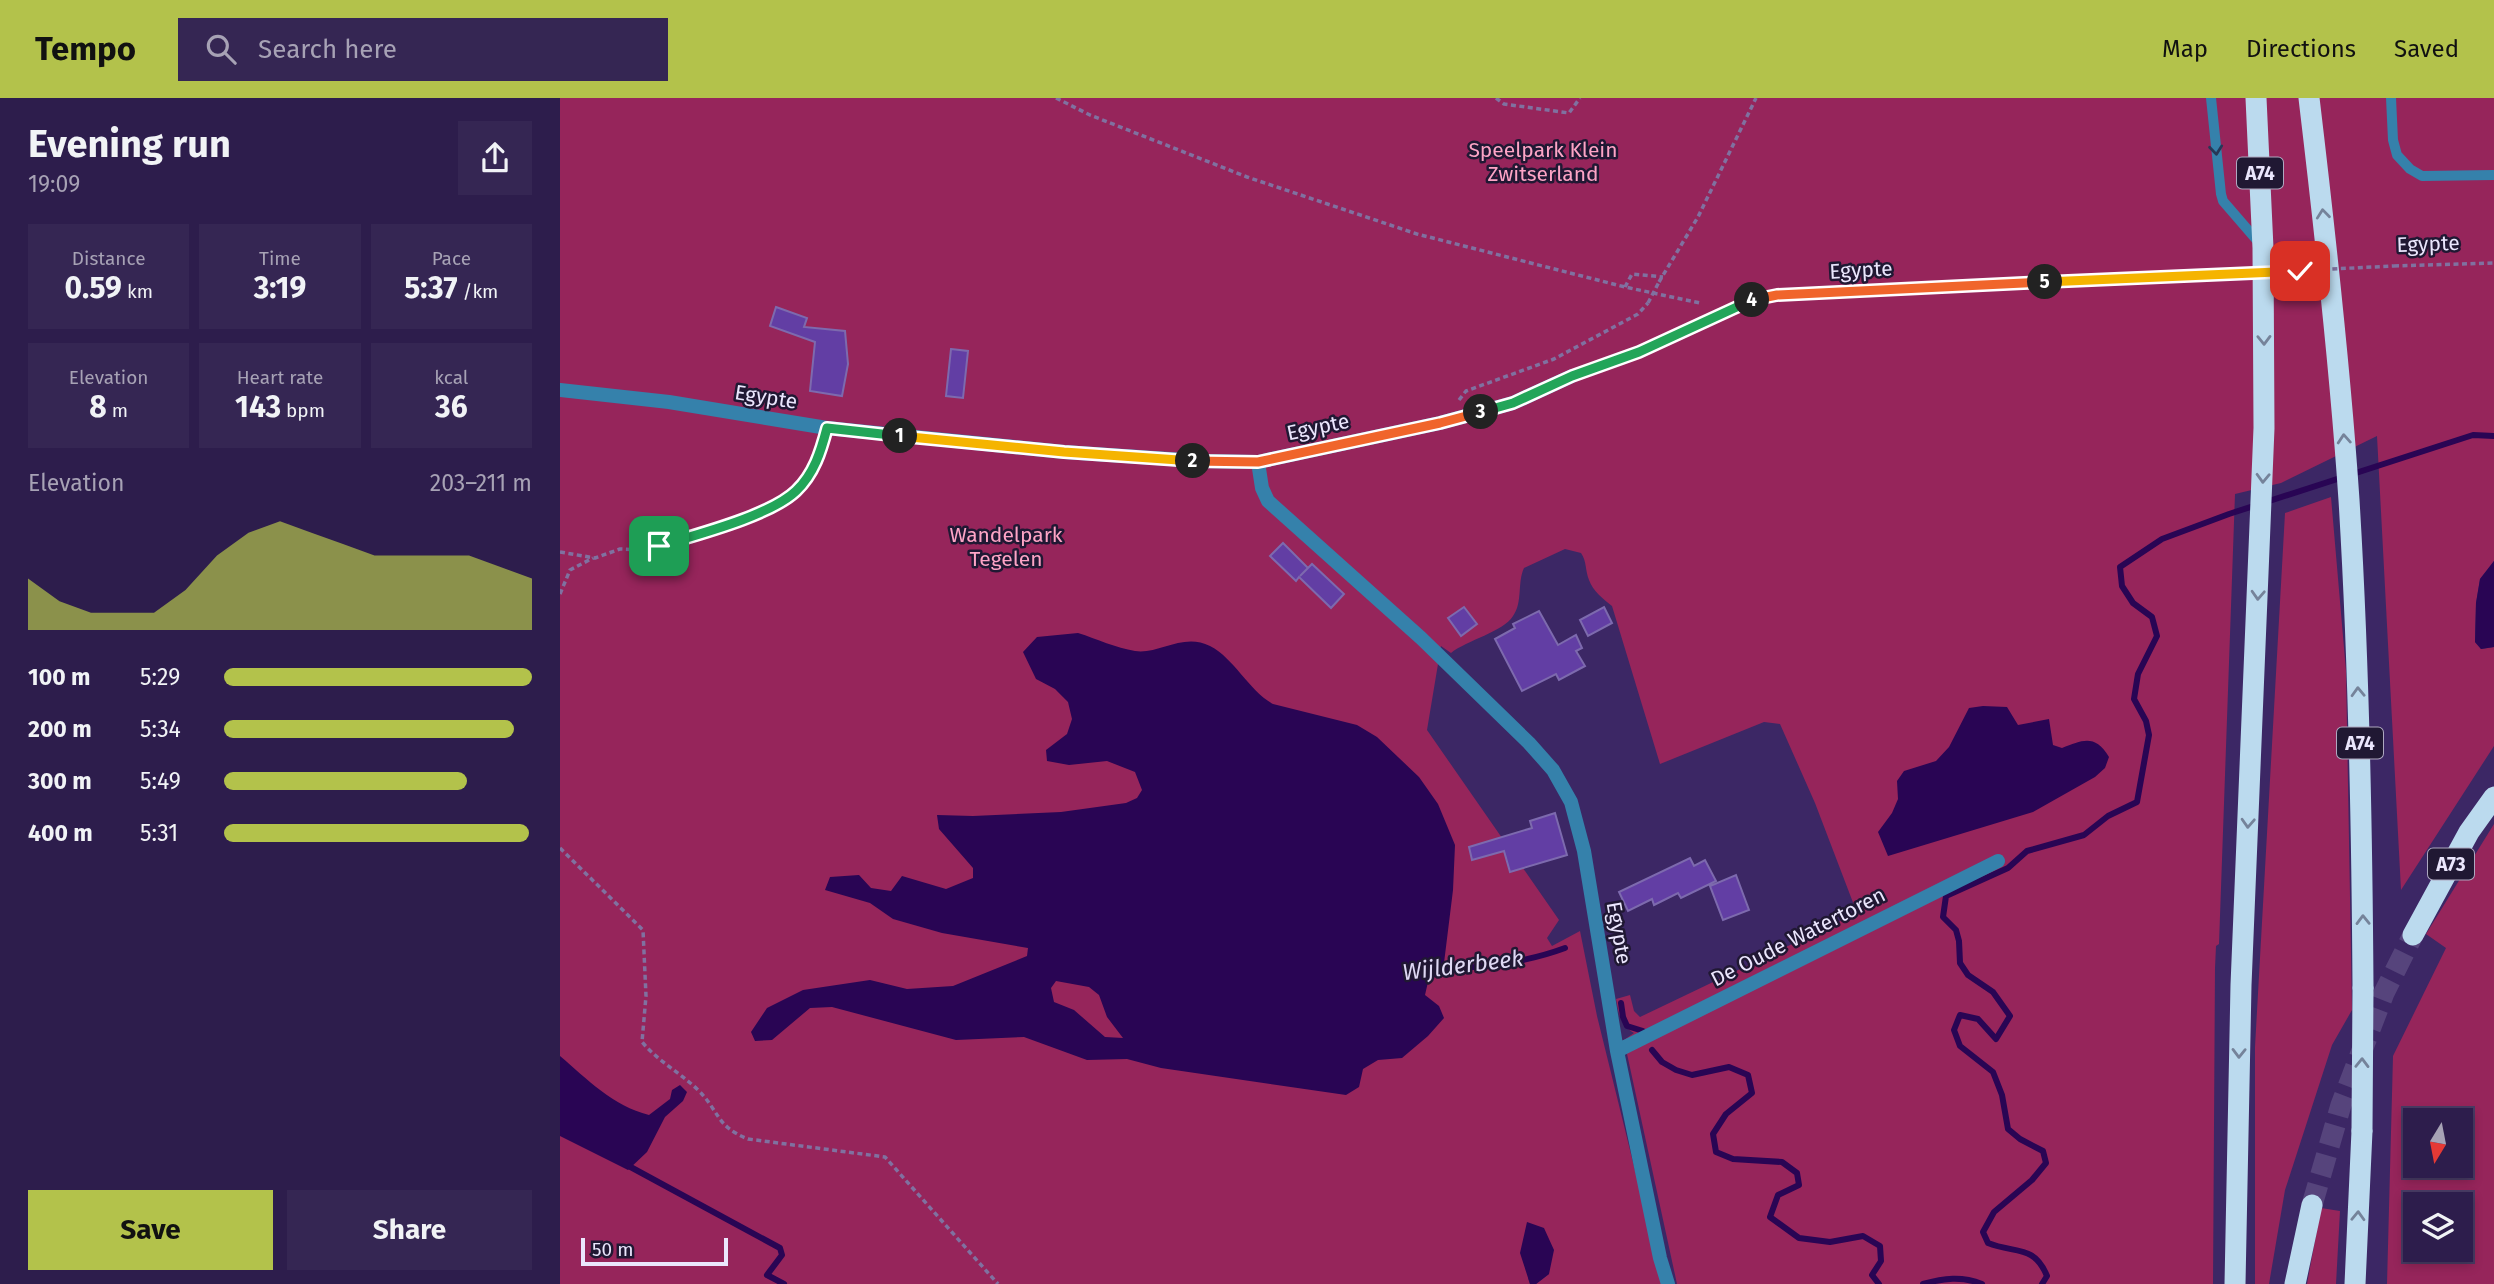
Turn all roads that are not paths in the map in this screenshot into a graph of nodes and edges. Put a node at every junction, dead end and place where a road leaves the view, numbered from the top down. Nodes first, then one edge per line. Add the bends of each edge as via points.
1 (2211, 98) edge
2 (2256, 98) edge
3 (2309, 98) edge
4 (2391, 98) edge
5 (2494, 175) edge
6 (2263, 248) junction
7 (1572, 376) road end
8 (560, 390) edge
9 (1258, 462) junction
10 (2494, 797) edge
11 (1998, 861) dead end
12 (2413, 935) tunnel mouth
13 (1617, 1051) junction
14 (2312, 1205) tunnel mouth
15 (1668, 1284) edge
16 (2235, 1284) edge
17 (2295, 1284) edge
18 (2356, 1284) edge

1 -> 6 lane, A74 via 2223,201
2 - 6 highway, A74
18 -> 3 highway, A74, bridge via 2363,988 2360,733 2340,379
4 - 5 lane via 2397,155 2410,169 2422,176
6 -> 16 highway, A74 via 2264,428 2241,985
7 - 9 street, Egypte via 1513,403 1440,423
8 - 9 street, Egypte via 827,428 1064,452
9 - 13 street, Egypte via 1268,501 1421,638 1553,771 1571,802 1584,851
10 - 12 highway, A73 via 2469,832
11 - 13 street, De Oude Watertoren
13 - 15 street, Egypte
14 - 17 highway

